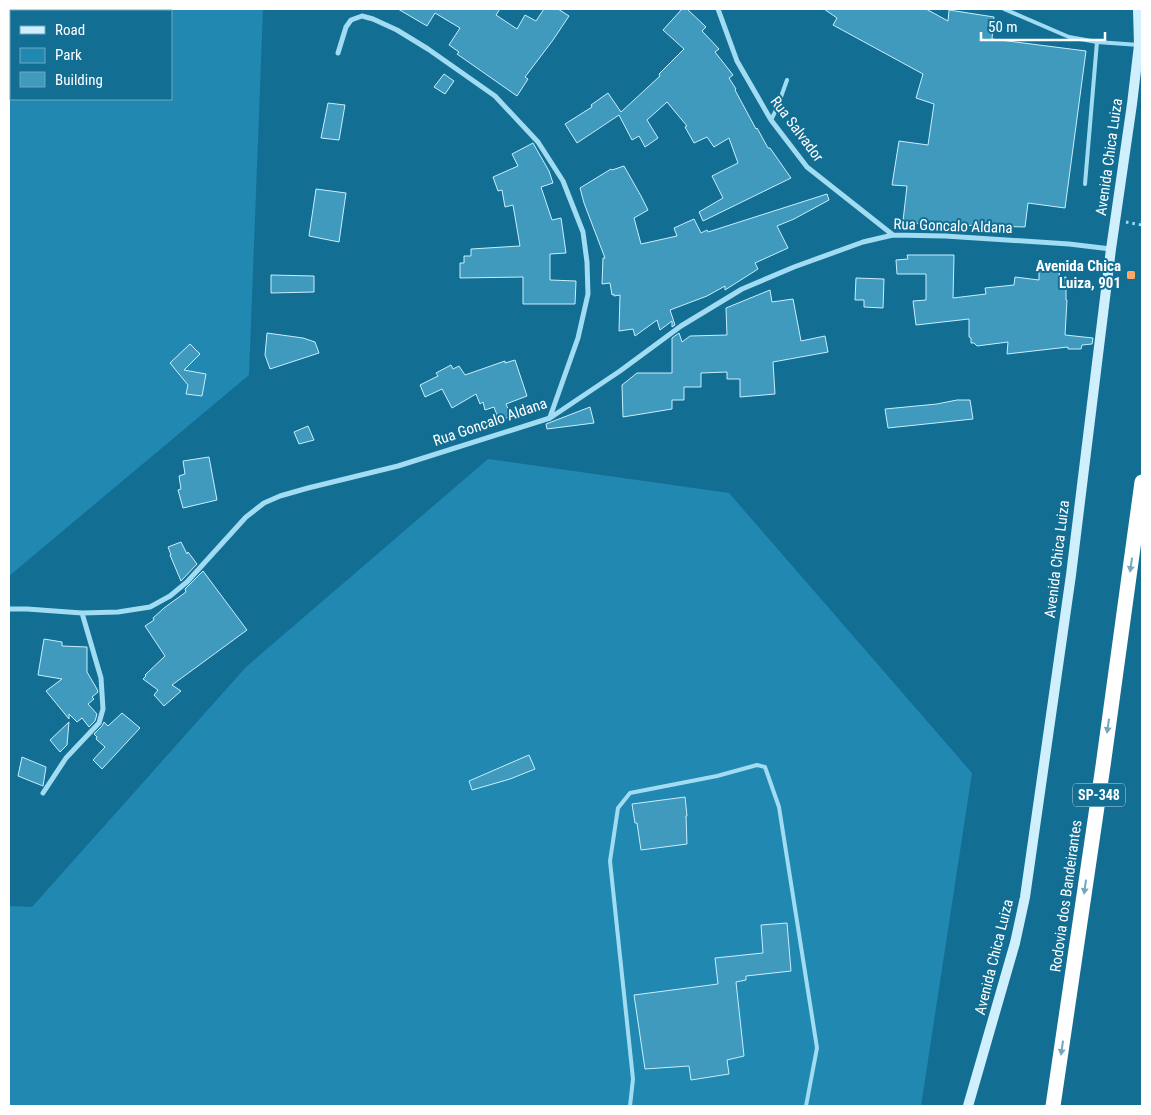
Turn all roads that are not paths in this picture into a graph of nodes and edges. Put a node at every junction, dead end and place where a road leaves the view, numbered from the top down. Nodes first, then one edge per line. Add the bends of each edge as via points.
1 (718, 9) edge
2 (1004, 9) edge
3 (1138, 9) edge
4 (1098, 42) junction
5 (1139, 45) junction
6 (338, 53) dead end
7 (787, 80) dead end
8 (771, 120) junction
9 (1085, 184) dead end
10 (893, 235) junction
11 (1111, 250) junction
12 (550, 418) junction
13 (1142, 482) edge
14 (9, 609) edge
15 (82, 613) junction
16 (43, 793) dead end
17 (630, 1106) edge
18 (806, 1106) edge
19 (968, 1106) edge
20 (1053, 1106) edge

1 - 8 street, Rua Salvador via 737,61
2 - 4 lane via 1069,37
3 - 5 main road, Avenida Chica Luiza
4 - 5 lane
4 - 9 lane
5 - 11 main road, Avenida Chica Luiza
6 - 12 street via 351,20 362,16 397,30 495,96 538,142 563,181 582,232 588,262 588,294 578,338
7 - 8 lane
8 - 10 street, Rua Salvador via 807,167
10 - 11 street, Rua Goncalo Aldana via 1069,244
10 - 12 street, Rua Goncalo Aldana via 794,266 742,289 681,326
11 - 19 main road, Avenida Chica Luiza via 1071,574 1025,897 1009,968
12 - 15 street, Rua Goncalo Aldana via 398,466 280,496 246,517 170,596 150,607
13 -> 20 highway, Rodovia dos Bandeirantes / SP-348
14 - 15 street, Rua Goncalo Aldana
15 - 16 street via 101,678 103,710 99,723 66,758
17 - 18 lane via 634,1080 610,861 618,808 630,793 756,765 765,767 779,807 817,1048

